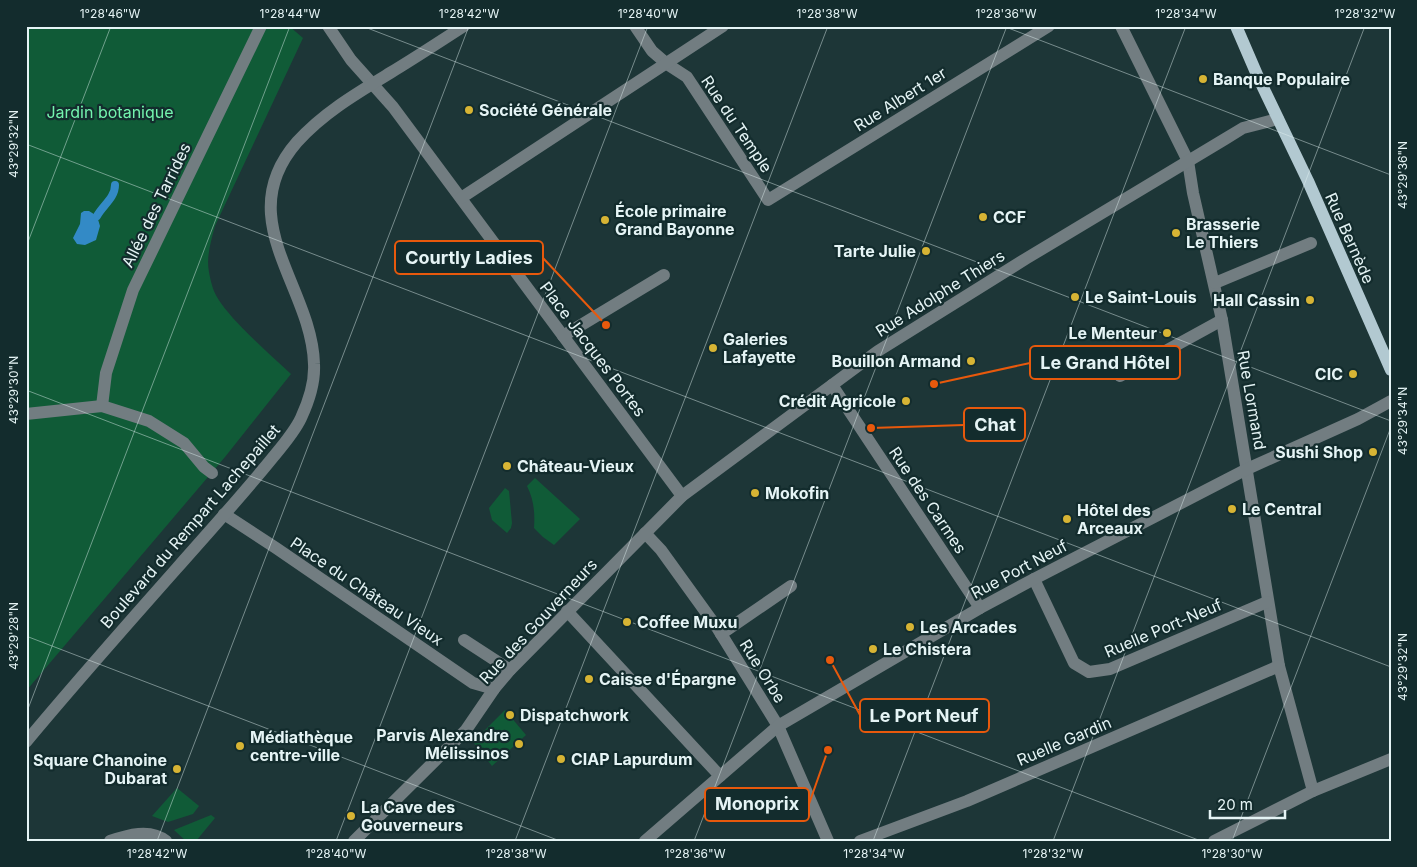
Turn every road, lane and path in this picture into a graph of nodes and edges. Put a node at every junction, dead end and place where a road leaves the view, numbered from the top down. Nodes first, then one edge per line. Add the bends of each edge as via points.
1 (261, 26) edge
2 (328, 26) edge
3 (464, 26) edge
4 (636, 26) edge
5 (723, 26) edge
6 (1049, 26) edge
7 (1121, 26) edge
8 (1236, 26) edge
9 (666, 64) junction
10 (372, 84) junction
11 (1278, 119) junction
12 (1188, 161) junction
13 (461, 198) junction
14 (768, 200) joint
15 (1311, 243) dead end
16 (664, 275) dead end
17 (1215, 283) junction
18 (1222, 320) junction
19 (563, 336) junction
20 (1391, 370) edge
21 (1120, 376) dead end
22 (832, 385) junction
23 (1391, 401) edge
24 (102, 406) junction
25 (26, 414) edge
26 (1247, 469) junction
27 (212, 473) dead end
28 (682, 496) junction
29 (224, 514) junction
30 (645, 533) junction
31 (1034, 579) junction
32 (792, 586) dead end
33 (1267, 602) junction
34 (980, 608) junction
35 (567, 611) junction
36 (721, 634) junction
37 (464, 640) dead end
38 (1278, 666) junction
39 (510, 670) junction
40 (494, 689) junction
41 (778, 726) junction
42 (26, 742) edge
43 (1391, 759) edge
44 (720, 776) junction
45 (1313, 791) junction
46 (110, 841) edge
47 (166, 841) edge
48 (354, 841) edge
49 (645, 841) edge
50 (828, 841) edge
51 (860, 841) edge
52 (1214, 841) edge

1 - 24 street, Allée des Tarrides via 133,290 106,373
2 - 10 street, Place Jacques Portes
3 - 10 street, Boulevard du Rempart Lachepaillet
4 - 9 street, Rue du Temple via 652,51
5 - 9 street
6 - 14 street, Rue Albert 1er
7 - 12 street, Rue Lormand
8 - 11 main road, Rue Bernède
9 - 13 street
9 - 14 street, Rue du Temple via 686,77
10 - 13 street, Place Jacques Portes
10 - 29 street, Boulevard du Rempart Lachepaillet via 316,123 286,157 276,177 272,194 272,227 283,266 308,329 314,382 300,420 262,471
11 - 12 street, Rue Adolphe Thiers via 1243,128
11 - 20 main road, Rue Bernède
12 - 17 street, Rue Lormand
12 - 22 street, Rue Adolphe Thiers via 878,351
13 - 19 street, Place Jacques Portes
15 - 17 street
16 - 19 street
17 - 18 street, Rue Lormand
18 - 21 street
18 - 26 street, Rue Lormand
19 - 28 street, Place Jacques Portes
22 - 28 street, Rue Adolphe Thiers
22 - 34 street, Rue des Carmes
23 - 26 street, Rue Port Neuf
24 - 25 street
24 - 27 street via 149,421 184,444
26 - 31 street, Rue Port Neuf
26 - 33 street, Rue Lormand
28 - 30 street, Rue Adolphe Thiers
29 - 40 street, Place du Château Vieux via 473,683
29 - 42 street, Boulevard du Rempart Lachepaillet
30 - 35 street, Rue des Gouverneurs
30 - 36 street, Rue Orbe via 662,550
31 - 33 street, Ruelle Port-Neuf via 1074,663 1088,672 1110,670
31 - 34 street, Rue Port Neuf
32 - 36 street
33 - 38 street, Rue Lormand
34 - 41 street, Rue Port Neuf
35 - 39 street, Rue des Gouverneurs
35 - 44 street
36 - 41 street, Rue Orbe
37 - 39 street
38 - 45 street, Rue Lormand
38 - 51 street, Ruelle Gardin via 967,801
39 - 40 street, Rue des Gouverneurs
40 - 48 street, Rue des Gouverneurs via 466,730
41 - 44 street, Rue Port Neuf
41 - 50 street, Rue Orbe
43 - 45 street
44 - 49 street, Rue Port Neuf
45 - 52 street
46 - 47 street via 153,834

